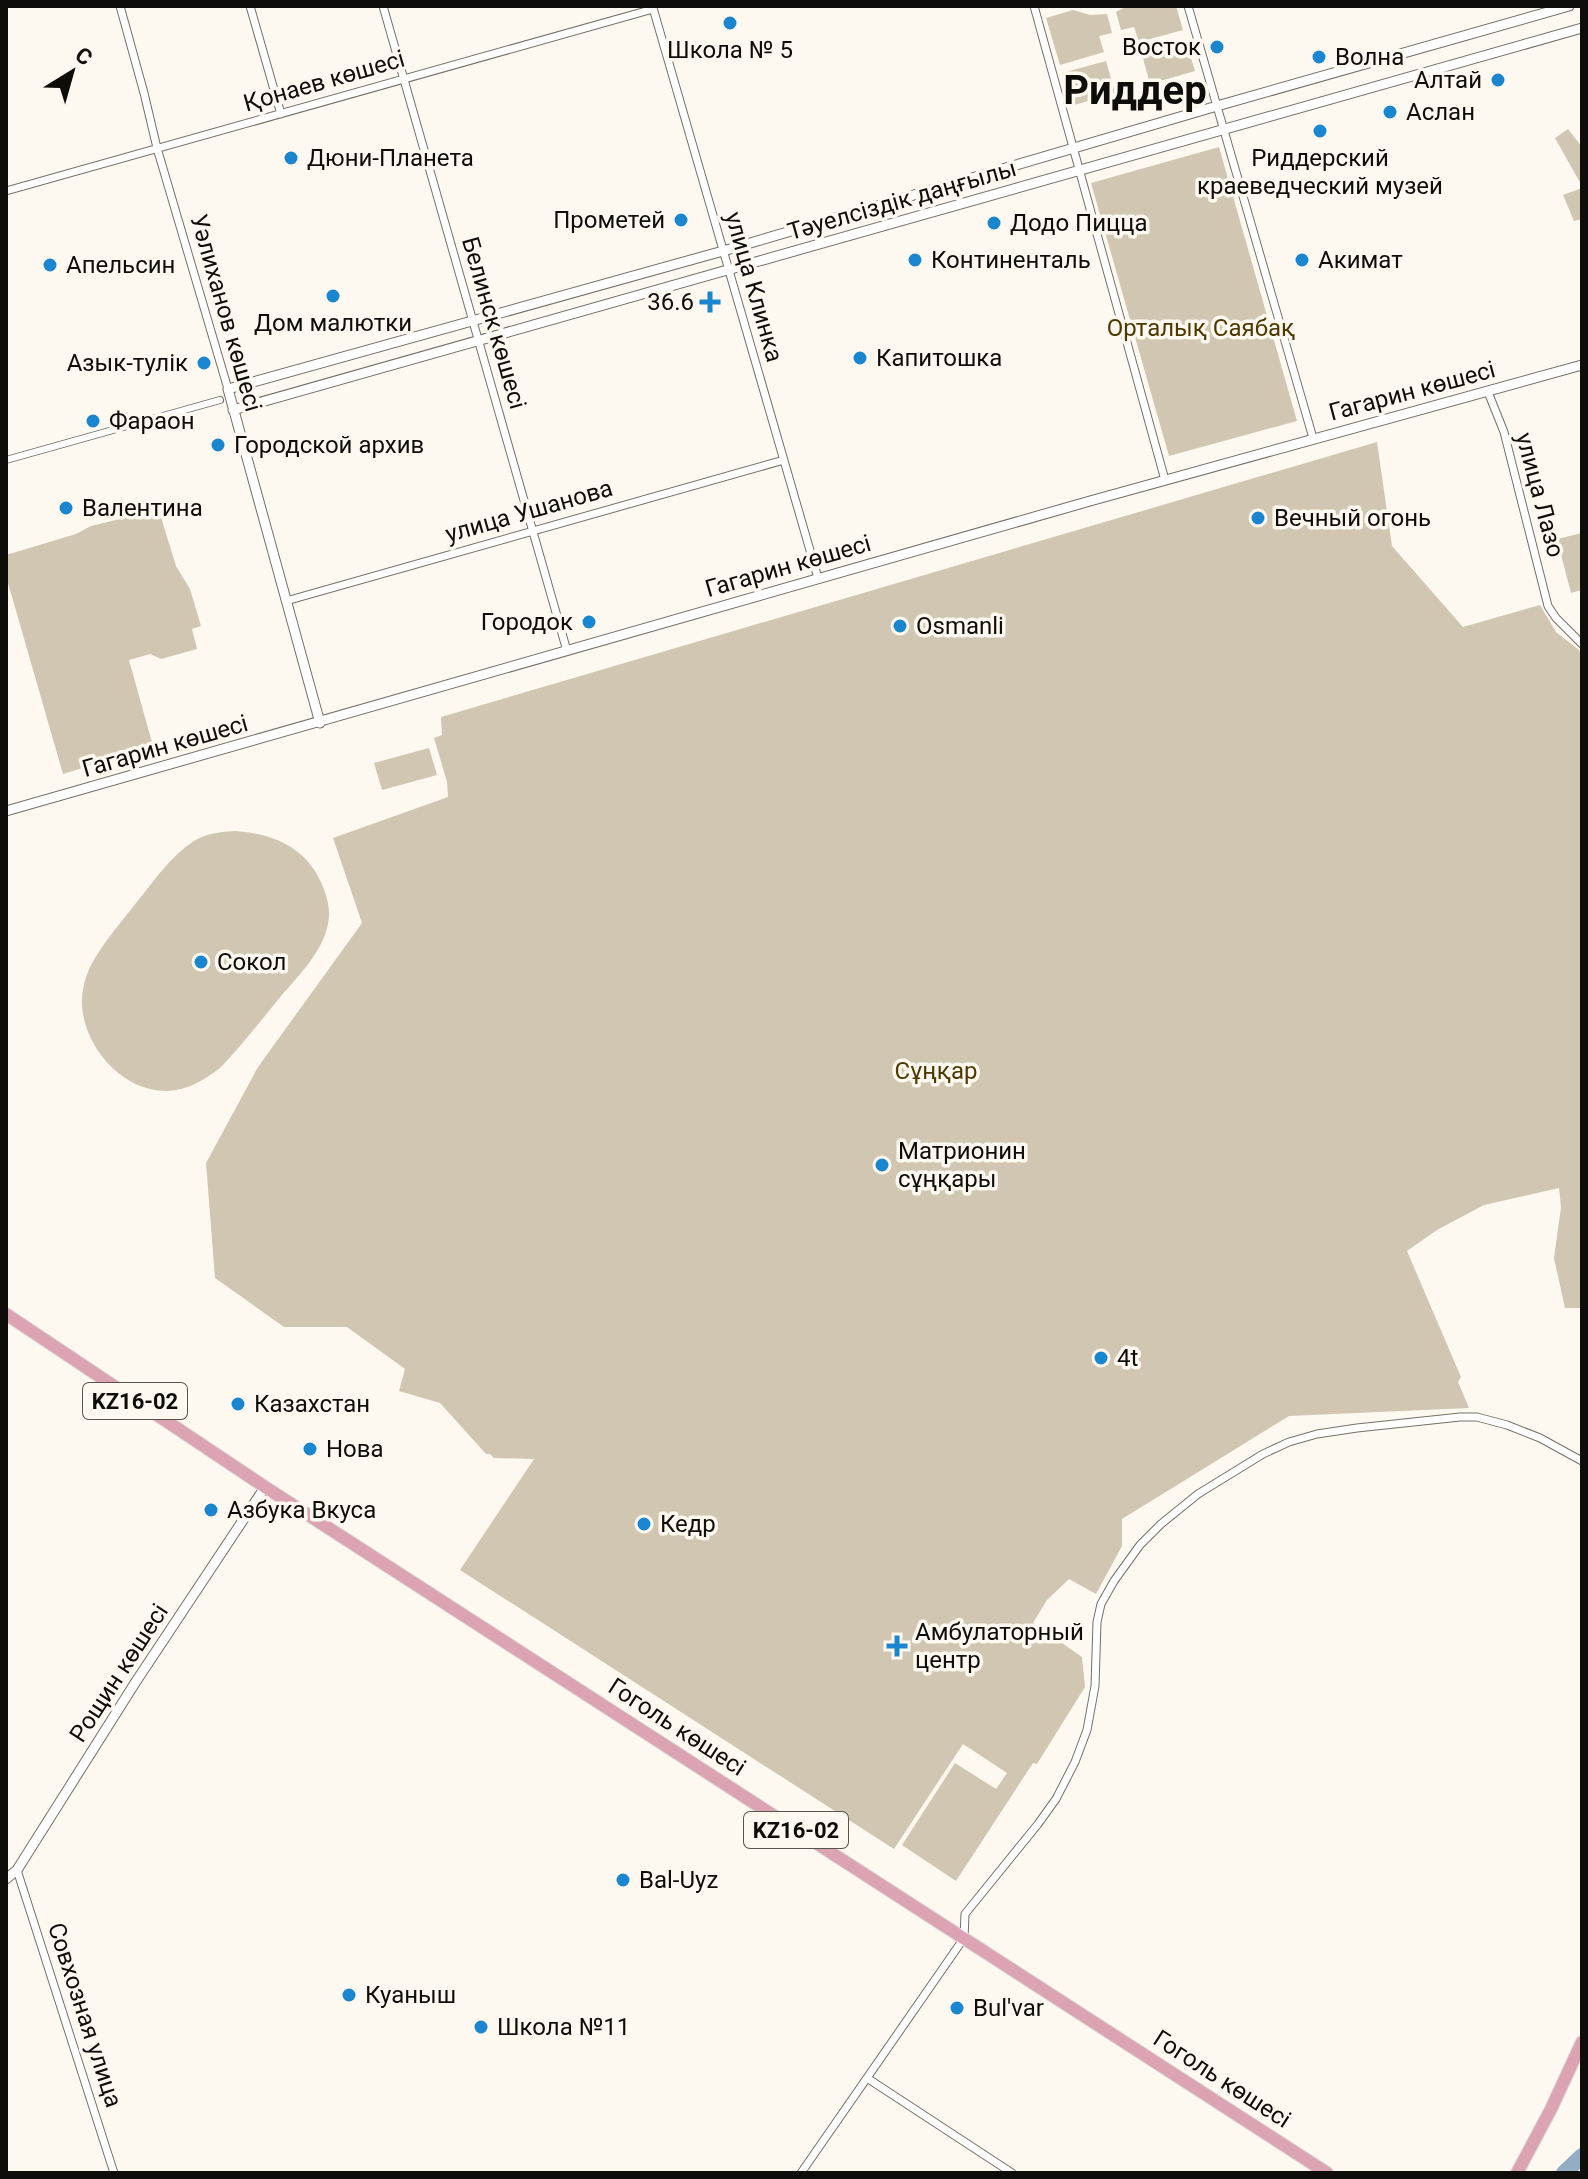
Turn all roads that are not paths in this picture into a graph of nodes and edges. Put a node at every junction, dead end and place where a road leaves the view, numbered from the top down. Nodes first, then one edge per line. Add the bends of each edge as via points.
1 (120, 6) edge
2 (250, 6) edge
3 (383, 6) edge
4 (1034, 6) edge
5 (1188, 6) edge
6 (1569, 6) edge
7 (653, 8) edge
8 (1582, 28) edge
9 (403, 79) junction
10 (1217, 106) junction
11 (281, 114) junction
12 (1224, 130) junction
13 (157, 148) junction
14 (1074, 148) junction
15 (1081, 170) junction
16 (6, 191) edge
17 (723, 251) junction
18 (728, 270) junction
19 (473, 321) junction
20 (478, 341) junction
21 (1582, 365) edge
22 (228, 389) junction
23 (1488, 392) junction
24 (220, 400) dead end
25 (233, 410) junction
26 (1313, 438) junction
27 (6, 460) edge
28 (784, 460) junction
29 (1165, 480) junction
30 (533, 532) junction
31 (818, 578) junction
32 (286, 601) junction
33 (1582, 644) edge
34 (567, 651) junction
35 (320, 723) junction
36 (6, 811) edge
37 (6, 1314) edge
38 (1582, 1461) edge
39 (265, 1487) junction
40 (17, 1870) junction
41 (6, 1879) edge
42 (964, 1938) junction
43 (1582, 2042) edge
44 (867, 2078) junction
45 (114, 2173) edge
46 (801, 2173) edge
47 (1012, 2173) edge
48 (1327, 2173) edge
49 (1517, 2173) edge

1 - 13 street, Уәлиханов көшесі
2 - 11 street
3 - 9 street, Белинск көшесі
4 - 14 street
5 - 10 street
6 - 10 street, Тәуелсіздік даңғылы
7 - 9 street, Қонаев көшесі
7 - 17 street, улица Клинка
8 - 12 street, Тәуелсіздік даңғылы
9 - 11 street, Қонаев көшесі
9 - 19 street, Белинск көшесі
10 - 12 street
10 - 14 street, Тәуелсіздік даңғылы
11 - 13 street, Қонаев көшесі
12 - 15 street, Тәуелсіздік даңғылы
12 - 26 street
13 - 16 street, Қонаев көшесі
13 - 22 street, Уәлиханов көшесі
14 - 15 street
14 - 17 street, Тәуелсіздік даңғылы
15 - 18 street, Тәуелсіздік даңғылы
15 - 29 street
17 - 18 street, улица Клинка
17 - 19 street, Тәуелсіздік даңғылы
18 - 20 street, Тәуелсіздік даңғылы
18 - 28 street, улица Клинка
19 - 20 street, Белинск көшесі
19 - 22 street, Тәуелсіздік даңғылы
20 - 25 street, Тәуелсіздік даңғылы
20 - 30 street, Белинск көшесі
21 - 23 street, Гагарин көшесі
22 - 25 street, Уәлиханов көшесі
23 - 26 street, Гагарин көшесі
23 - 33 street, улица Лазо via 1504,432 1548,606
24 - 27 street
25 - 32 street, Уәлиханов көшесі
26 - 29 street, Гагарин көшесі
28 - 30 street, улица Ушанова
28 - 31 street, улица Клинка
29 - 31 street, Гагарин көшесі
30 - 32 street, улица Ушанова
30 - 34 street, Белинск көшесі
31 - 34 street, Гагарин көшесі
32 - 35 street, Уәлиханов көшесі
34 - 35 street, Гагарин көшесі
35 - 36 street, Гагарин көшесі
37 - 39 main road, Гоголь көшесі / KZ16-02
38 - 42 street via 1507,1425 1477,1417 1448,1418 1289,1442 1198,1494 1140,1545 1101,1604 1095,1686 1075,1762 1056,1799 965,1914
39 - 40 street, Рощин көшесі
39 - 42 main road, Гоголь көшесі / KZ16-02
40 - 41 street, Рощин көшесі
40 - 45 street, Совхозная улица
42 - 44 street
42 - 48 main road, Гоголь көшесі / KZ16-02
43 - 49 main road
44 - 46 street
44 - 47 street

